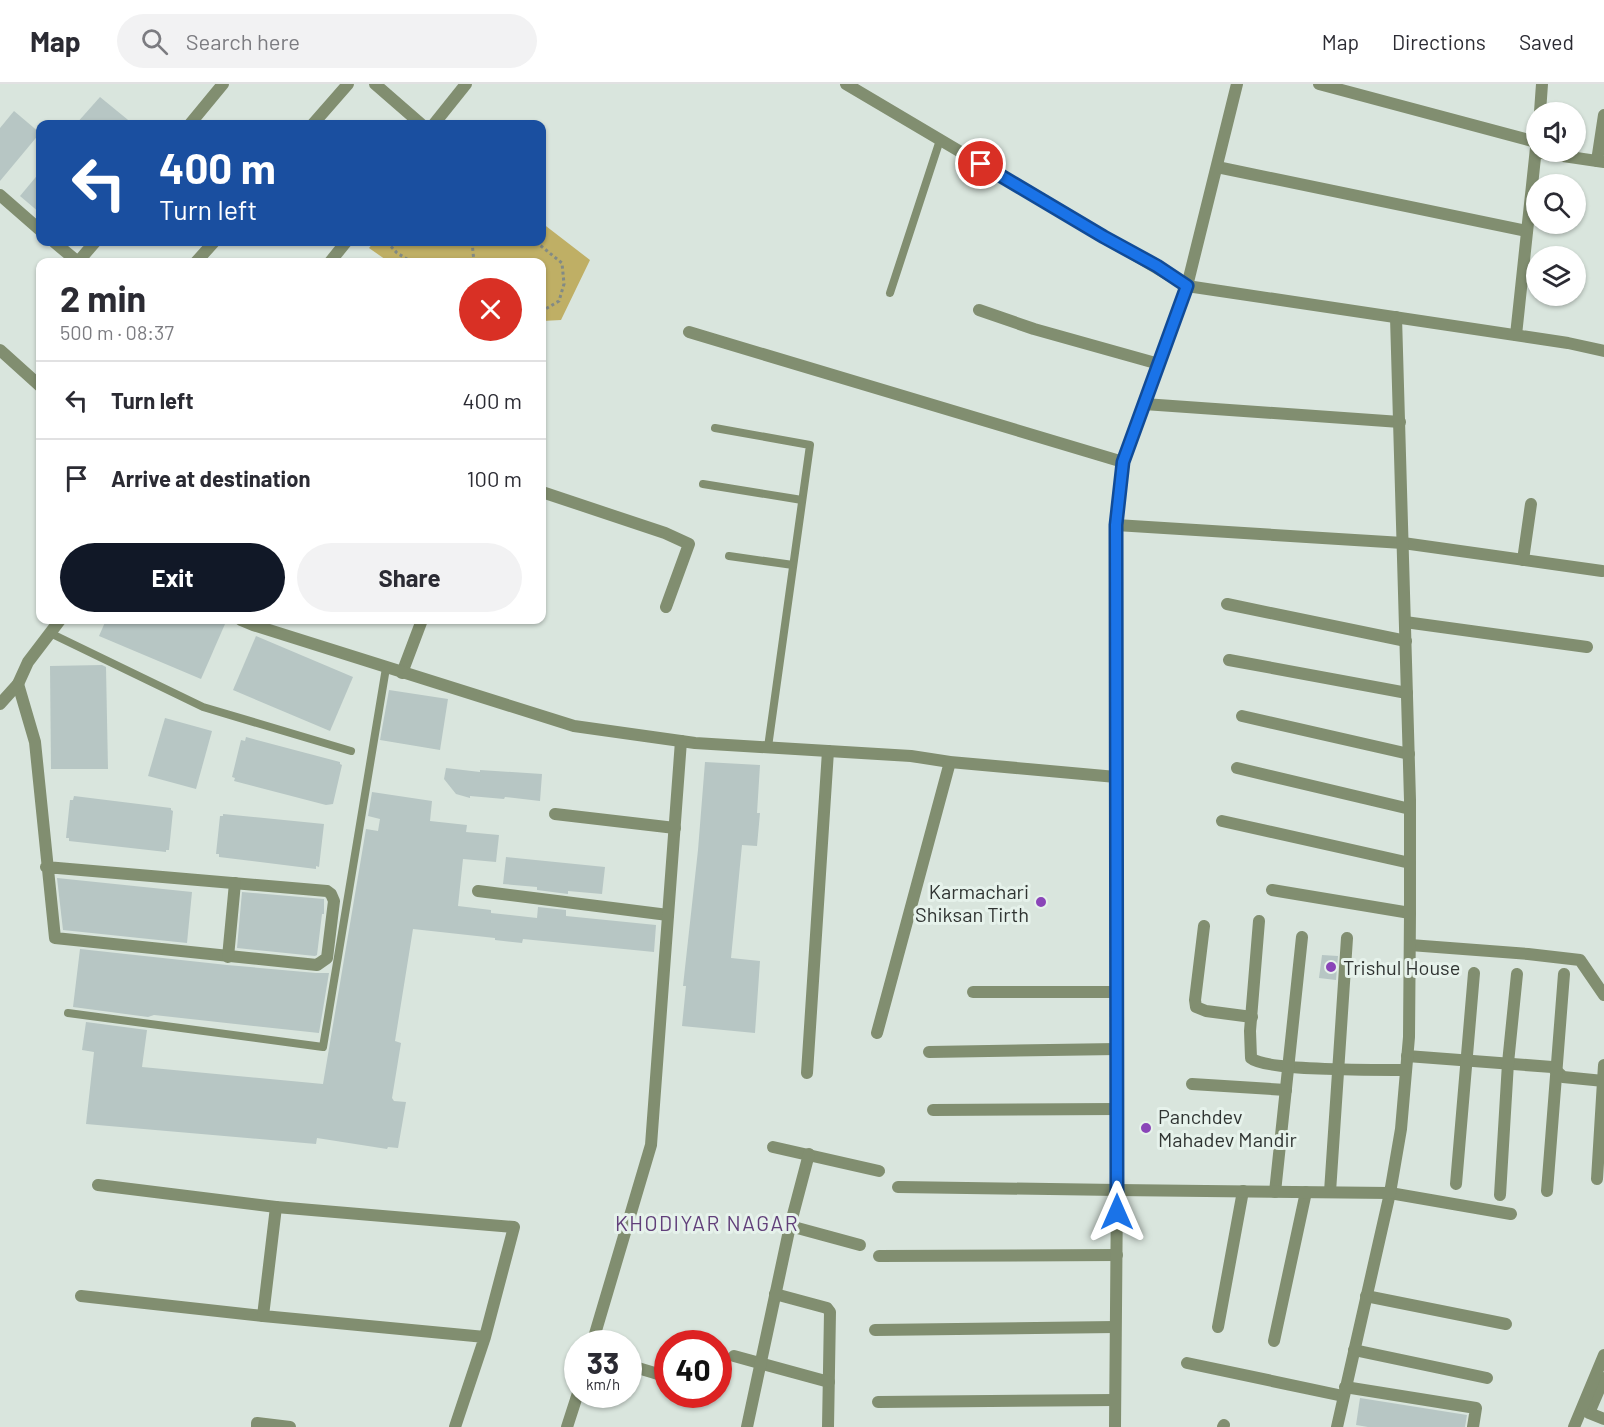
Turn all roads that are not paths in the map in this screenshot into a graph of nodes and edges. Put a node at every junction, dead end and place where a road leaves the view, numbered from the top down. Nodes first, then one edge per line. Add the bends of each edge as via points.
1 (223, 84) edge
2 (348, 84) edge
3 (375, 84) edge
4 (466, 84) edge
5 (846, 84) edge
6 (1237, 84) edge
7 (1319, 84) edge
8 (1542, 84) edge
9 (1541, 102) edge
10 (1604, 115) edge
11 (193, 120) edge
12 (316, 120) edge
13 (416, 120) edge
14 (437, 120) edge
15 (1526, 139) edge
16 (940, 140) junction
17 (1600, 162) edge
18 (1217, 167) junction
19 (0, 195) edge
20 (36, 226) edge
21 (1526, 231) edge
22 (1527, 234) edge
23 (59, 246) edge
24 (92, 246) edge
25 (210, 246) edge
26 (343, 246) edge
27 (73, 258) edge
28 (81, 258) edge
29 (200, 258) edge
30 (333, 258) edge
31 (1187, 286) junction
32 (890, 293) dead end
33 (979, 310) dead end
34 (1396, 317) junction
35 (688, 332) dead end
36 (1516, 335) junction
37 (1604, 351) edge
38 (2, 355) edge
39 (1159, 364) junction
40 (36, 383) edge
41 (1144, 404) junction
42 (1400, 422) junction
43 (715, 428) dead end
44 (1123, 462) junction
45 (703, 484) dead end
46 (546, 493) edge
47 (802, 500) junction
48 (1531, 504) dead end
49 (1116, 525) junction
50 (1403, 543) junction
51 (729, 556) dead end
52 (1523, 560) junction
53 (794, 565) junction
54 (1602, 571) dead end
55 (1227, 604) dead end
56 (666, 607) dead end
57 (1405, 622) junction
58 (57, 624) edge
59 (251, 624) edge
60 (420, 624) edge
61 (50, 633) junction
62 (1406, 642) junction
63 (1587, 647) dead end
64 (1229, 660) dead end
65 (386, 668) junction
66 (402, 673) junction
67 (18, 684) junction
68 (1407, 693) junction
69 (0, 704) edge
70 (1242, 716) dead end
71 (681, 741) junction
72 (768, 747) junction
73 (351, 751) dead end
74 (828, 751) junction
75 (1409, 754) junction
76 (950, 762) junction
77 (1237, 768) dead end
78 (1116, 777) junction
79 (1410, 809) junction
80 (555, 814) dead end
81 (1222, 821) dead end
82 (675, 828) junction
83 (1410, 863) junction
84 (46, 867) junction
85 (235, 884) junction
86 (1272, 890) dead end
87 (478, 891) dead end
88 (1410, 913) junction
89 (668, 915) junction
90 (1259, 921) dead end
91 (1204, 926) dead end
92 (1302, 937) dead end
93 (1347, 938) dead end
94 (1410, 945) junction
95 (228, 957) junction
96 (1474, 973) dead end
97 (1517, 974) dead end
98 (1564, 974) dead end
99 (973, 992) dead end
100 (1117, 992) junction
101 (1604, 995) edge
102 (68, 1013) dead end
103 (1252, 1017) junction
104 (877, 1033) dead end
105 (1117, 1049) junction
106 (929, 1052) dead end
107 (1407, 1056) junction
108 (1467, 1060) junction
109 (1508, 1063) junction
110 (1604, 1065) edge
111 (1289, 1066) junction
112 (1337, 1068) junction
113 (1556, 1069) junction
114 (1406, 1070) junction
115 (807, 1073) dead end
116 (1604, 1081) edge
117 (1192, 1084) dead end
118 (1286, 1090) junction
119 (1117, 1108) junction
120 (933, 1110) dead end
121 (773, 1147) dead end
122 (809, 1154) junction
123 (879, 1171) dead end
124 (1597, 1179) dead end
125 (1456, 1184) dead end
126 (98, 1185) dead end
127 (898, 1187) dead end
128 (1117, 1190) junction
129 (1243, 1191) junction
130 (1547, 1191) dead end
131 (1275, 1192) junction
132 (1306, 1192) junction
133 (1330, 1192) junction
134 (1390, 1193) junction
135 (1500, 1195) dead end
136 (276, 1207) junction
137 (1511, 1214) dead end
138 (790, 1226) junction
139 (860, 1245) dead end
140 (1117, 1254) junction
141 (879, 1256) dead end
142 (775, 1294) junction
143 (81, 1296) dead end
144 (1366, 1296) junction
145 (263, 1316) junction
146 (1506, 1324) dead end
147 (1115, 1327) junction
148 (1218, 1327) dead end
149 (596, 1330) edge
150 (875, 1330) dead end
151 (485, 1337) junction
152 (1274, 1341) dead end
153 (1354, 1350) junction
154 (1604, 1355) edge
155 (734, 1356) dead end
156 (1187, 1363) dead end
157 (760, 1364) junction
158 (1487, 1378) dead end
159 (1604, 1378) edge
160 (829, 1382) junction
161 (1344, 1391) junction
162 (1115, 1400) junction
163 (878, 1402) dead end
164 (573, 1408) edge
165 (1604, 1419) edge
166 (257, 1427) edge
167 (290, 1427) edge
168 (454, 1427) edge
169 (567, 1427) edge
170 (747, 1427) edge
171 (828, 1427) edge
172 (1115, 1427) edge
173 (1337, 1427) edge
174 (1473, 1427) edge
175 (1574, 1427) edge

1 - 11 street
2 - 12 street
3 - 13 street
4 - 14 street
5 - 16 street
6 - 18 street
7 - 15 street
8 - 9 street
10 - 17 street
16 - 31 street
16 - 32 lane
18 - 21 street
18 - 31 street
19 - 20 street
22 - 36 street
23 - 27 street
24 - 28 street
25 - 29 street
26 - 30 street
31 - 34 street
31 - 39 street
33 - 39 street
34 - 36 street
34 - 42 street
35 - 44 street
36 - 37 street
38 - 40 street
39 - 41 street
41 - 42 street
41 - 44 street
42 - 50 street
43 - 47 lane via 810,445
44 - 49 street
45 - 47 lane
46 - 56 street via 689,544
47 - 53 lane
48 - 52 street
49 - 50 street
49 - 78 street
50 - 52 street
50 - 57 street
51 - 53 lane
52 - 54 street
53 - 72 lane
55 - 62 street
57 - 62 street
57 - 63 street
58 - 61 street
59 - 65 street
60 - 66 street
61 - 67 street via 28,662
61 - 73 lane via 203,707
62 - 68 street
64 - 68 street
65 - 66 street
65 - 102 lane via 323,1047
66 - 71 street via 574,726
67 - 69 street
67 - 84 street via 35,742
68 - 75 street
70 - 75 street
71 - 72 street
71 - 82 street
72 - 74 street
74 - 76 street
74 - 115 street
75 - 79 street
76 - 78 street
76 - 104 street
77 - 79 street
78 - 100 street
79 - 83 street
80 - 82 street
81 - 83 street
82 - 89 street
83 - 88 street
84 - 85 street
84 - 95 street via 55,938
85 - 95 street
85 - 95 street via 327,891 334,901 327,958 317,966
86 - 88 street
87 - 89 street
88 - 94 street
89 - 149 street via 651,1145
90 - 103 street
91 - 103 street via 1196,1007
92 - 111 street
93 - 112 street
94 - 101 street via 1580,960
94 - 107 street
96 - 108 street
97 - 109 street
98 - 113 street
99 - 100 street
100 - 105 street
103 - 111 street via 1251,1058 1255,1062
105 - 106 street
105 - 119 street
107 - 108 street
107 - 114 street
108 - 109 street
108 - 125 street
109 - 113 street
109 - 135 street
110 - 116 street
111 - 112 street
111 - 118 street
112 - 114 street
112 - 133 street
113 - 116 street via 1563,1077
113 - 130 street
114 - 134 street
116 - 124 street
117 - 118 street
118 - 131 street
119 - 120 street
119 - 128 street
121 - 122 street
122 - 123 street
122 - 138 street
126 - 136 street
127 - 128 street
128 - 129 street
128 - 140 street
129 - 131 street
129 - 148 street
131 - 132 street
132 - 133 street
132 - 152 street
133 - 134 street
134 - 137 street
134 - 144 street
136 - 145 street
136 - 151 street via 514,1227
138 - 139 street
138 - 142 street
140 - 141 street
140 - 147 street
142 - 157 street
142 - 160 street via 830,1312
143 - 145 street
144 - 146 street
144 - 153 street
145 - 151 street
147 - 150 street
147 - 162 street
151 - 168 street
153 - 158 street
153 - 161 street
154 - 175 street
155 - 157 street
156 - 161 street
157 - 160 street
157 - 170 street
159 - 165 street via 1589,1413
160 - 171 street
161 - 173 street
161 - 174 street via 1476,1408
162 - 163 street
162 - 172 street
164 - 169 street
166 - 167 street via 257,1423

